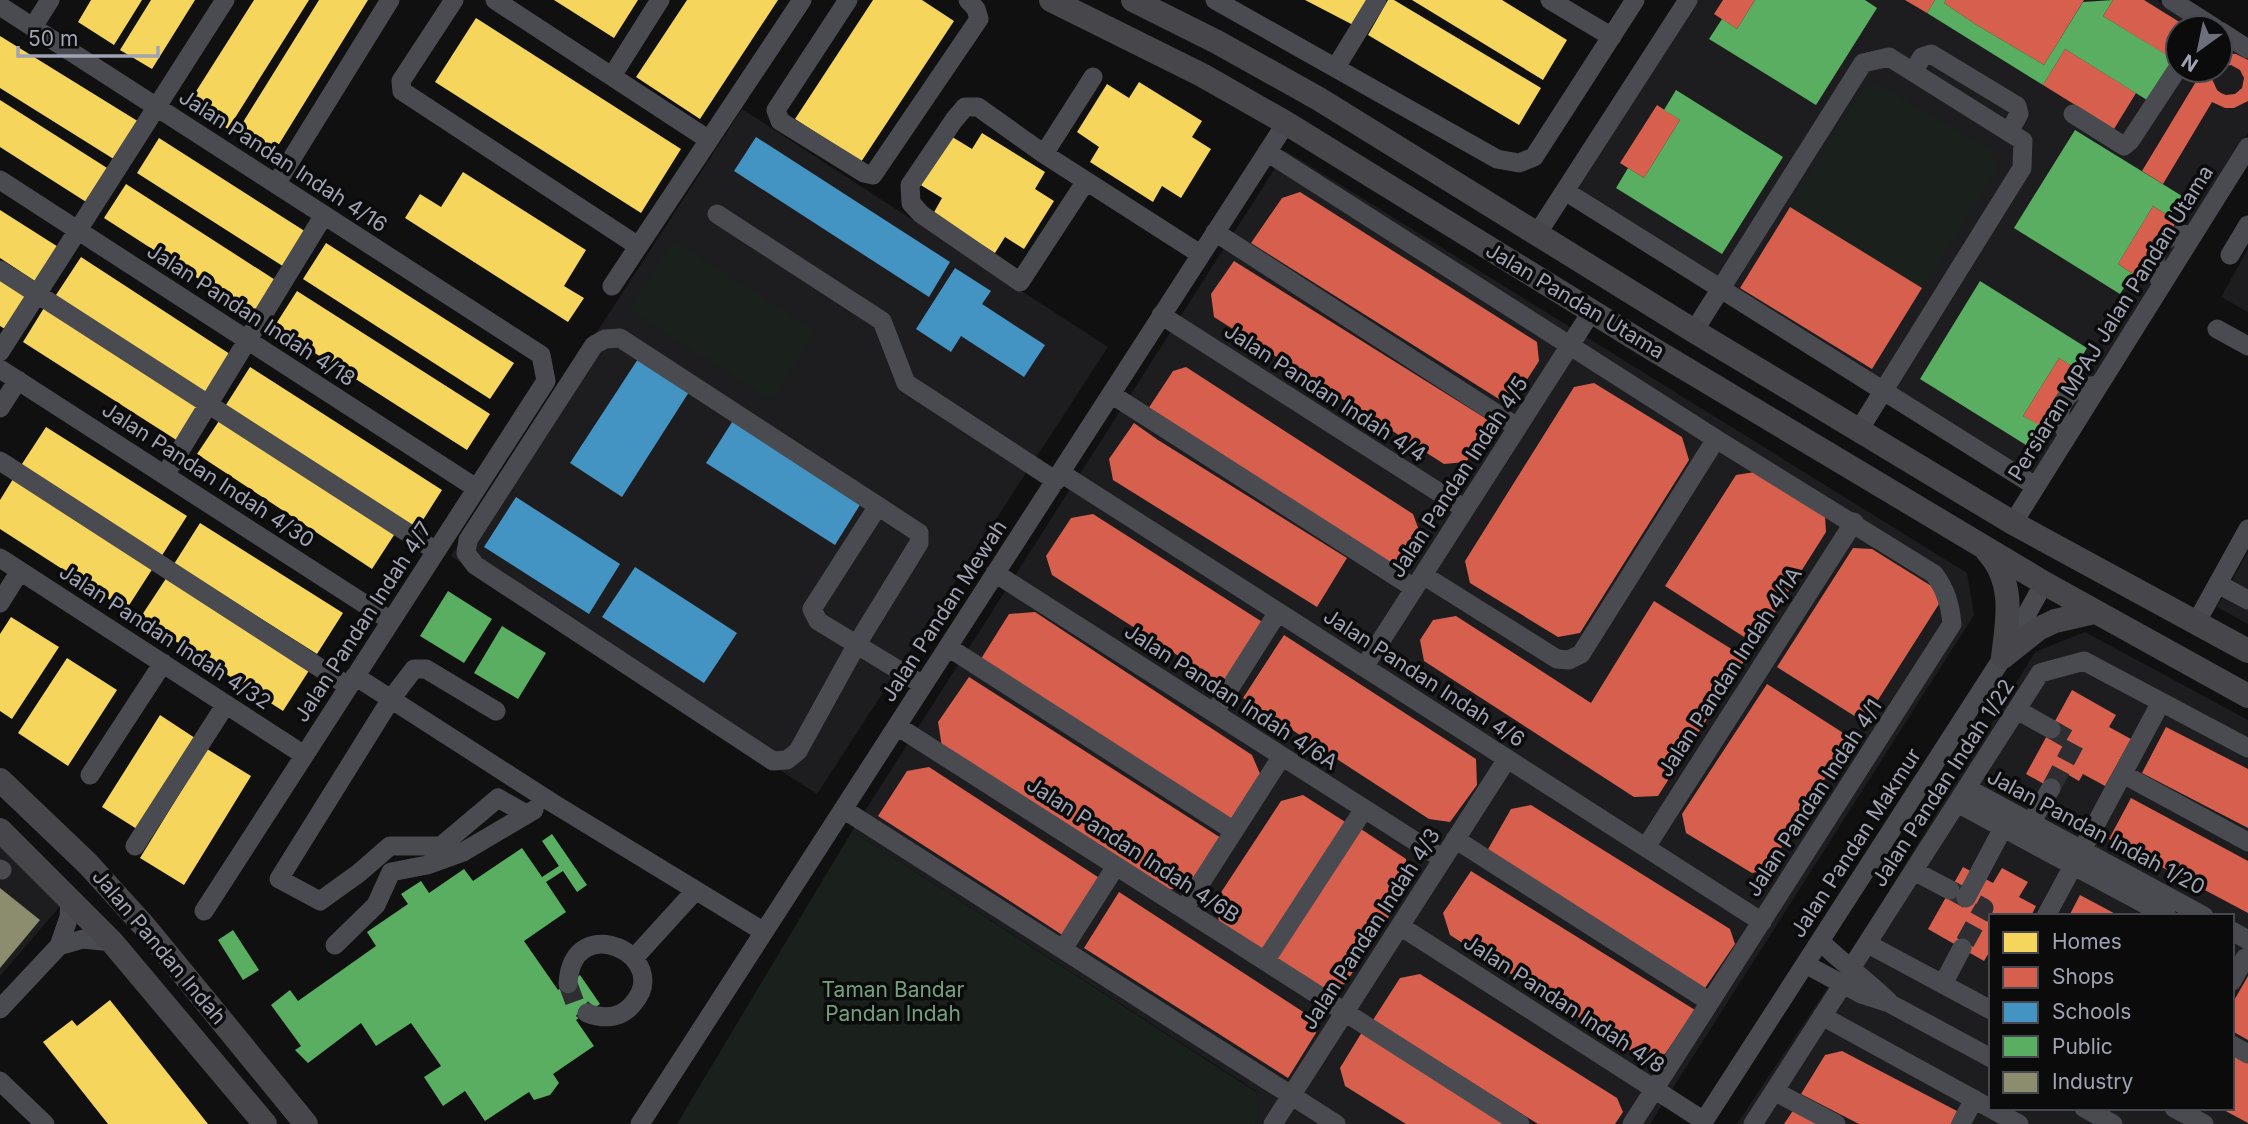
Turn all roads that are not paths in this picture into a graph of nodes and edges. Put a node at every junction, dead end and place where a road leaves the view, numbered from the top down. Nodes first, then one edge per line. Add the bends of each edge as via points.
1 (50, 0) edge
2 (225, 0) edge
3 (390, 0) edge
4 (454, 0) edge
5 (495, 0) edge
6 (660, 0) edge
7 (802, 0) edge
8 (848, 0) edge
9 (968, 0) edge
10 (1051, 0) edge
11 (1132, 0) edge
12 (1215, 0) edge
13 (1377, 0) edge
14 (1550, 0) edge
15 (1635, 0) edge
16 (1688, 0) edge
17 (2171, 0) edge
18 (0, 6) edge
19 (2192, 14) edge
20 (33, 27) junction
21 (1612, 37) junction
22 (1336, 67) junction
23 (612, 76) junction
24 (1093, 77) dead end
25 (2167, 84) edge
26 (156, 107) junction
27 (2073, 114) dead end
28 (1286, 123) junction
29 (709, 140) junction
30 (2248, 147) edge
31 (1267, 152) junction
32 (1044, 154) junction
33 (0, 180) edge
34 (1086, 181) junction
35 (276, 184) junction
36 (1566, 191) junction
37 (717, 214) dead end
38 (324, 215) junction
39 (2248, 225) edge
40 (79, 231) junction
41 (1215, 232) junction
42 (1537, 234) junction
43 (639, 246) junction
44 (1200, 254) junction
45 (2230, 255) dead end
46 (0, 270) edge
47 (612, 286) dead end
48 (1721, 289) junction
49 (37, 294) junction
50 (1592, 311) junction
51 (1161, 315) junction
52 (2217, 329) dead end
53 (1694, 331) junction
54 (247, 339) junction
55 (1570, 345) junction
56 (2248, 346) edge
57 (0, 352) edge
58 (541, 355) joint
59 (0, 369) edge
60 (18, 380) junction
61 (1884, 391) junction
62 (1111, 394) junction
63 (208, 404) junction
64 (0, 408) edge
65 (1517, 427) junction
66 (1859, 430) junction
67 (1716, 439) junction
68 (0, 461) edge
69 (165, 475) junction
70 (1058, 477) junction
71 (2035, 486) junction
72 (477, 488) junction
73 (878, 506) junction
74 (1465, 509) junction
75 (2006, 518) junction
76 (1854, 522) junction
77 (2248, 529) edge
78 (1978, 543) junction
79 (436, 551) junction
80 (0, 558) edge
81 (20, 571) junction
82 (995, 573) junction
83 (2112, 577) junction
84 (1419, 582) junction
85 (2044, 583) junction
86 (2218, 584) junction
87 (2248, 600) edge
88 (0, 603) edge
89 (1278, 612) junction
90 (2094, 612) junction
91 (391, 621) junction
92 (2196, 623) junction
93 (857, 644) junction
94 (948, 647) junction
95 (2248, 651) edge
96 (2003, 657) junction
97 (163, 663) junction
98 (1364, 667) junction
99 (352, 681) junction
100 (923, 685) junction
101 (2248, 696) edge
102 (391, 699) junction
103 (2161, 702) junction
104 (226, 704) junction
105 (2017, 710) junction
106 (496, 711) dead end
107 (1214, 713) junction
108 (897, 726) junction
109 (2050, 729) tunnel mouth
110 (2248, 748) edge
111 (304, 754) junction
112 (1282, 756) junction
113 (1507, 759) junction
114 (2123, 774) junction
115 (90, 775) dead end
116 (0, 780) edge
117 (2051, 788) tunnel mouth
118 (1962, 796) junction
119 (551, 802) junction
120 (843, 809) junction
121 (1364, 809) junction
122 (526, 814) junction
123 (2031, 823) junction
124 (2003, 828) junction
125 (0, 830) edge
126 (1234, 831) junction
127 (1455, 839) junction
128 (2248, 842) edge
129 (135, 846) dead end
130 (1646, 847) junction
131 (2078, 858) junction
132 (1443, 859) junction
133 (1116, 866) junction
134 (1914, 871) junction
135 (695, 891) junction
136 (70, 900) junction
137 (1184, 909) junction
138 (204, 911) dead end
139 (2047, 914) edge
140 (2164, 914) edge
141 (2200, 914) edge
142 (1762, 922) junction
143 (1400, 926) junction
144 (764, 932) junction
145 (2234, 935) edge
146 (1820, 941) junction
147 (112, 942) junction
148 (1868, 944) junction
149 (335, 945) dead end
150 (60, 946) junction
151 (1962, 948) tunnel mouth
152 (1063, 949) junction
153 (2243, 952) edge
154 (634, 958) junction
155 (1265, 961) junction
156 (1805, 964) junction
157 (1847, 976) junction
158 (2234, 977) edge
159 (568, 984) dead end
160 (1943, 984) junction
161 (1710, 1002) junction
162 (0, 1009) edge
163 (1989, 1009) edge
164 (1345, 1012) junction
165 (587, 1013) dead end
166 (1822, 1016) junction
167 (1989, 1057) edge
168 (0, 1081) edge
169 (1655, 1089) junction
170 (1774, 1091) junction
171 (1291, 1096) junction
172 (1975, 1099) junction
173 (1989, 1107) edge
174 (1995, 1110) edge
175 (2088, 1110) edge
176 (2179, 1110) edge
177 (1703, 1122) edge
178 (45, 1124) edge
179 (265, 1124) edge
180 (306, 1124) edge
181 (640, 1124) edge
182 (1273, 1124) edge
183 (1336, 1124) edge
184 (1520, 1124) edge
185 (1632, 1124) edge
186 (1753, 1124) edge
187 (1836, 1124) edge
188 (1961, 1124) edge
189 (2020, 1124) edge
190 (2113, 1124) edge
191 (2204, 1124) edge

1 - 20 street
2 - 26 street
3 - 35 street
4 - 43 street via 401,81 402,91
5 - 23 street
6 - 23 street
7 - 29 street
8 - 9 street via 776,110 780,121 873,175 979,19
10 - 28 main road, Jalan Pandan Utama via 1202,75
11 - 42 main road, Jalan Pandan Utama via 1319,99
12 - 22 street
13 - 22 street
14 - 21 street
15 - 21 street
16 - 36 street
17 - 19 street
18 - 20 street, Jalan Pandan Indah 4/16
20 - 26 street, Jalan Pandan Indah 4/16
21 - 22 street via 1534,157 1519,163 1497,159
23 - 29 street
24 - 32 street
25 - 27 street via 2124,146
26 - 35 street, Jalan Pandan Indah 4/16
26 - 40 street
28 - 31 street, Jalan Pandan Mewah
28 - 50 main road, Jalan Pandan Utama
29 - 43 street
30 - 71 street, Persiaran MPAJ Jalan Pandan Utama
31 - 41 street, Jalan Pandan Mewah
31 - 55 street
32 - 34 street
32 - 34 street via 978,107 965,107 910,185 911,203 1020,282
33 - 40 street, Jalan Pandan Indah 4/18
34 - 44 street
35 - 38 street, Jalan Pandan Indah 4/16
36 - 42 street
36 - 48 street
37 - 70 street, Jalan Pandan Indah 4/6 via 882,321 906,383
38 - 54 street
38 - 58 street, Jalan Pandan Indah 4/16
39 - 45 street
40 - 49 street
40 - 54 street, Jalan Pandan Indah 4/18
41 - 44 street, Jalan Pandan Mewah
41 - 65 street
42 - 50 main road via 1576,269
42 - 53 main road, Jalan Pandan Utama
43 - 47 street
44 - 51 street, Jalan Pandan Mewah
46 - 49 street
48 - 53 street
48 - 61 street
48 - 61 street via 1863,63 1889,57 1913,72 2023,141 2022,168
49 - 57 street
49 - 63 street
50 - 55 street, Jalan Pandan Indah 4/5
50 - 78 main road, Jalan Pandan Utama
51 - 62 street, Jalan Pandan Mewah
51 - 74 street, Jalan Pandan Indah 4/4
52 - 56 street
53 - 66 main road, Jalan Pandan Utama
54 - 63 street
54 - 72 street, Jalan Pandan Indah 4/18
55 - 65 street, Jalan Pandan Indah 4/5
55 - 67 street
58 - 72 street, Jalan Pandan Indah 4/7 via 546,381
59 - 60 street, Jalan Pandan Indah 4/30
60 - 64 street
60 - 69 street, Jalan Pandan Indah 4/30
61 - 66 street
61 - 71 street
62 - 70 street, Jalan Pandan Mewah
62 - 84 street
63 - 69 street
63 - 79 street
65 - 74 street, Jalan Pandan Indah 4/5
66 - 75 main road, Jalan Pandan Utama
67 - 76 street
67 - 84 street via 1581,654 1569,660 1557,659
68 - 99 street
69 - 91 street, Jalan Pandan Indah 4/30
70 - 82 street, Jalan Pandan Mewah
70 - 89 street, Jalan Pandan Indah 4/6
71 - 75 street, Persiaran MPAJ Jalan Pandan Utama
72 - 79 street, Jalan Pandan Indah 4/7
73 - 93 street via 919,533 919,543
73 - 93 street via 812,608 818,621
73 - 93 street via 620,338 606,339 594,345 468,540 466,552 475,565 773,761 787,760 798,751
74 - 84 street, Jalan Pandan Indah 4/5
75 - 83 main road, Jalan Pandan Utama
75 - 85 main road via 2037,549
76 - 130 street, Jalan Pandan Indah 4/1A
76 - 142 street, Jalan Pandan Indah 4/1 via 1934,573 1944,587 1952,624
77 - 86 street
78 - 85 main road, Jalan Pandan Utama
78 - 96 main road via 1999,566 2006,585 2009,611
79 - 91 street, Jalan Pandan Indah 4/7
80 - 81 street, Jalan Pandan Indah 4/32
81 - 88 street
81 - 97 street, Jalan Pandan Indah 4/32
82 - 94 street, Jalan Pandan Mewah
82 - 107 street, Jalan Pandan Indah 4/6A
83 - 85 main road via 2067,566 2050,570
83 - 92 main road
84 - 98 street, Jalan Pandan Indah 4/5
85 - 90 main road, Jalan Pandan Utama
85 - 96 street, Jalan Pandan Makmur
86 - 87 street
86 - 92 street
89 - 98 street, Jalan Pandan Indah 4/6
89 - 107 street
90 - 96 main road via 2038,629
90 - 101 main road, Jalan Pandan Utama
91 - 99 street, Jalan Pandan Indah 4/7
92 - 95 main road
93 - 100 street
94 - 100 street, Jalan Pandan Mewah
94 - 126 street
96 - 146 street, Jalan Pandan Makmur
97 - 104 street, Jalan Pandan Indah 4/32
97 - 115 street
98 - 113 street, Jalan Pandan Indah 4/6
99 - 102 street
99 - 111 street, Jalan Pandan Indah 4/7
100 - 108 street, Jalan Pandan Mewah
102 - 106 street via 414,669 426,669
102 - 119 street
102 - 122 street via 279,879 320,901 390,846 441,846 498,798
103 - 105 street, Jalan Pandan Indah 1/22 via 2084,661 2040,673
103 - 110 street, Jalan Pandan Indah 1/22
103 - 114 street
104 - 111 street, Jalan Pandan Indah 4/32
104 - 129 street
105 - 109 street
105 - 118 street, Jalan Pandan Indah 1/22
107 - 112 street, Jalan Pandan Indah 4/6A
108 - 120 street, Jalan Pandan Mewah
108 - 133 street, Jalan Pandan Indah 4/6B
111 - 138 street, Jalan Pandan Indah 4/7
112 - 121 street, Jalan Pandan Indah 4/6A
112 - 126 street
113 - 127 street, Jalan Pandan Indah 4/3
113 - 130 street, Jalan Pandan Indah 4/6
114 - 128 street
114 - 131 street
116 - 180 main road, Jalan Pandan Indah via 89,864
117 - 123 street
118 - 123 street, Jalan Pandan Indah 1/20
118 - 124 street, Jalan Pandan Indah 1/20
118 - 134 street, Jalan Pandan Indah 1/22
119 - 122 street
119 - 135 street
120 - 144 street, Jalan Pandan Mewah
120 - 152 street
121 - 132 street, Jalan Pandan Indah 4/6A
121 - 155 street
122 - 149 street via 463,852 391,872 376,905
123 - 131 street, Jalan Pandan Indah 1/20
124 - 131 street, Jalan Pandan Indah 1/20
124 - 134 street via 1958,894
125 - 136 main road, Jalan Pandan Indah
126 - 137 street
127 - 132 street, Jalan Pandan Indah 4/3
127 - 161 street
130 - 142 street, Jalan Pandan Indah 4/6
131 - 139 street
131 - 140 street, Jalan Pandan Indah 1/20
131 - 141 street, Jalan Pandan Indah 1/20
132 - 143 street, Jalan Pandan Indah 4/3
133 - 137 street, Jalan Pandan Indah 4/6B
133 - 152 street
134 - 148 street, Jalan Pandan Indah 1/22
135 - 144 street
135 - 154 street
136 - 147 main road, Jalan Pandan Indah
136 - 150 street
137 - 155 street, Jalan Pandan Indah 4/6B
142 - 161 street, Jalan Pandan Indah 4/1
143 - 164 street, Jalan Pandan Indah 4/3
143 - 169 street, Jalan Pandan Indah 4/8
144 - 181 street, Jalan Pandan Mewah
145 - 153 street
146 - 156 street, Jalan Pandan Makmur
146 - 157 street
147 - 150 street via 83,939
147 - 179 main road, Jalan Pandan Indah
148 - 157 street, Jalan Pandan Indah 1/22
148 - 160 street
150 - 162 street
151 - 160 street
152 - 171 street
153 - 158 street
154 - 159 street via 617,945 586,948 572,963
154 - 165 street via 642,978 637,1000 629,1009 609,1017
155 - 164 street, Jalan Pandan Indah 4/6B
156 - 157 street
156 - 177 street, Jalan Pandan Makmur
157 - 166 street, Jalan Pandan Indah 1/22
157 - 167 street via 1861,994 1889,1003
160 - 163 street
161 - 169 street, Jalan Pandan Indah 4/1
164 - 171 street, Jalan Pandan Indah 4/3
164 - 184 street, Jalan Pandan Indah 4/6B
166 - 170 street, Jalan Pandan Indah 1/22
166 - 172 street
168 - 178 street
169 - 177 street, Jalan Pandan Indah 4/8
169 - 185 street, Jalan Pandan Indah 4/1
170 - 186 street, Jalan Pandan Indah 1/22
170 - 187 street
171 - 182 street, Jalan Pandan Indah 4/3
171 - 183 street
172 - 173 street
172 - 188 street
174 - 189 street
175 - 190 street
176 - 191 street

